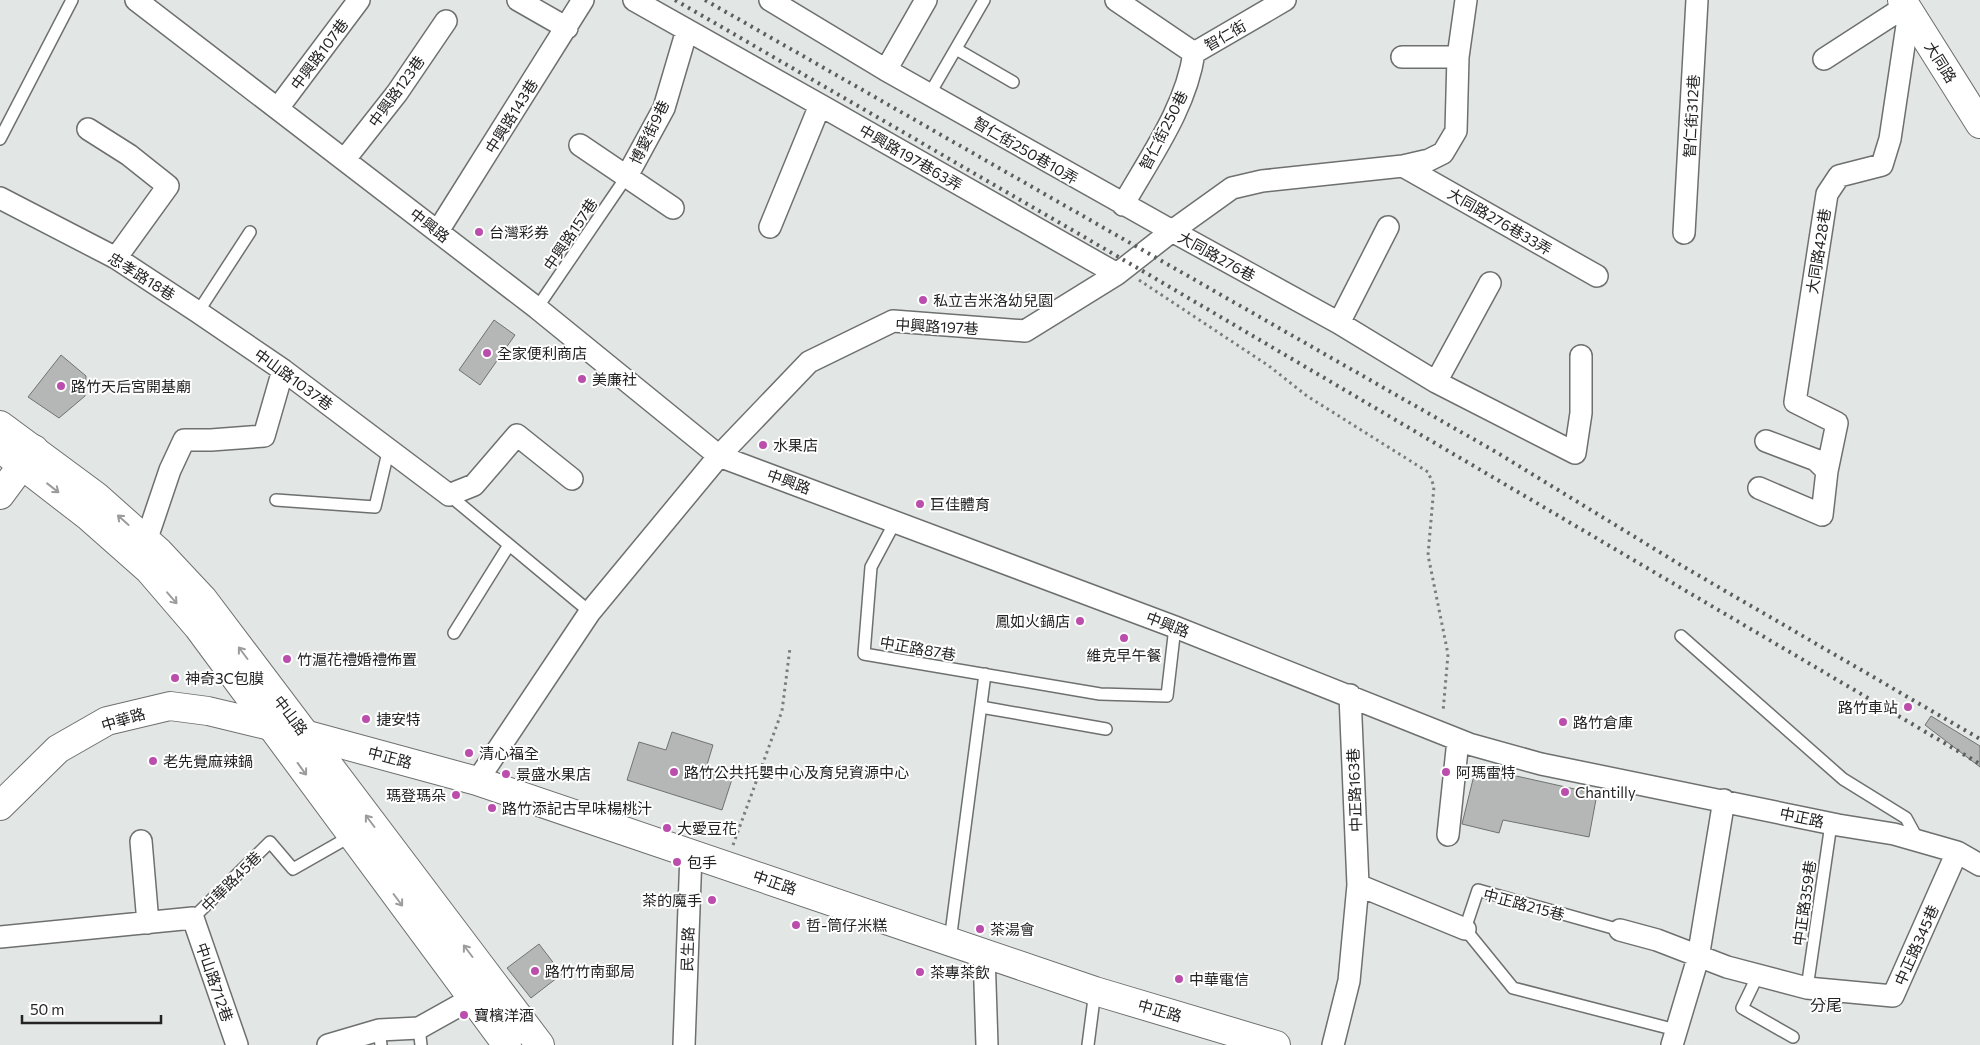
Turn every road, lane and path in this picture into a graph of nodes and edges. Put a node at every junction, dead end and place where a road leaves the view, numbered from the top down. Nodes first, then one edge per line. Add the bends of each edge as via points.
1 (72, 0) edge
2 (136, 0) edge
3 (359, 0) edge
4 (518, 0) edge
5 (583, 0) edge
6 (634, 0) edge
7 (770, 0) edge
8 (926, 0) edge
9 (984, 0) edge
10 (1116, 0) edge
11 (1286, 0) edge
12 (1466, 0) edge
13 (1697, 0) edge
14 (791, 6) edge
15 (1905, 6) edge
16 (446, 21) dead end
17 (567, 28) junction
18 (688, 30) junction
19 (956, 49) junction
20 (1194, 53) junction
21 (1402, 57) dead end
22 (1458, 57) junction
23 (1824, 59) dead end
24 (886, 70) junction
25 (1013, 82) dead end
26 (929, 95) junction
27 (820, 105) junction
28 (278, 108) junction
29 (1980, 124) edge
30 (88, 129) dead end
31 (0, 140) edge
32 (580, 145) dead end
33 (345, 159) junction
34 (1403, 166) junction
35 (628, 176) junction
36 (0, 198) edge
37 (1123, 204) junction
38 (673, 208) dead end
39 (770, 227) dead end
40 (1388, 227) dead end
41 (438, 231) junction
42 (250, 232) dead end
43 (1172, 232) junction
44 (1684, 233) dead end
45 (116, 258) junction
46 (1120, 271) junction
47 (1597, 276) dead end
48 (1490, 283) dead end
49 (537, 308) junction
50 (198, 312) junction
51 (1339, 323) junction
52 (1582, 356) dead end
53 (283, 370) junction
54 (1436, 382) junction
55 (0, 425) edge
56 (1766, 441) dead end
57 (0, 448) edge
58 (389, 448) junction
59 (719, 456) junction
60 (28, 457) junction
61 (1827, 471) junction
62 (572, 479) dead end
63 (1760, 488) dead end
64 (449, 494) junction
65 (0, 495) edge
66 (276, 500) dead end
67 (895, 522) junction
68 (146, 541) junction
69 (509, 544) junction
70 (590, 612) junction
71 (1176, 627) junction
72 (454, 633) dead end
73 (1681, 636) dead end
74 (790, 648) dead end
75 (985, 674) junction
76 (1350, 695) junction
77 (981, 707) junction
78 (272, 727) junction
79 (1106, 728) dead end
80 (304, 734) junction
81 (1449, 736) junction
82 (1619, 780) joint
83 (477, 781) junction
84 (1724, 800) junction
85 (2, 801) edge
86 (1831, 824) junction
87 (1448, 835) dead end
88 (351, 836) junction
89 (1918, 840) junction
90 (141, 841) dead end
91 (1957, 852) junction
92 (691, 853) junction
93 (726, 865) junction
94 (1980, 865) edge
95 (1358, 885) junction
96 (193, 918) junction
97 (148, 923) junction
98 (1465, 929) junction
99 (1620, 930) joint
100 (0, 937) edge
101 (950, 941) junction
102 (984, 953) junction
103 (1698, 958) junction
104 (1758, 975) junction
105 (1807, 988) junction
106 (482, 991) junction
107 (1095, 991) junction
108 (420, 1036) edge
109 (380, 1037) edge
110 (1794, 1037) dead end
111 (1674, 1038) edge
112 (1242, 1039) edge
113 (236, 1045) edge
114 (328, 1045) edge
115 (507, 1045) edge
116 (540, 1045) edge
117 (684, 1045) edge
118 (986, 1045) edge
119 (1088, 1045) edge
120 (1276, 1045) edge
121 (1333, 1045) edge

1 - 31 lane
2 - 28 street, 中興路
3 - 28 street, 中興路107巷
4 - 17 street
5 - 17 street, 中興路143巷
6 - 18 street
7 - 14 street, 智仁街250巷10弄
8 - 24 street
9 - 19 lane
10 - 20 street, 智仁街
11 - 20 street, 智仁街
12 - 22 street, 大同路276巷
13 - 44 street, 智仁街312巷
14 - 24 street, 智仁街250巷10弄
15 - 23 street
15 - 29 main road, 大同路
15 - 61 street, 大同路428巷 via 1890,139 1882,165 1839,176 1827,194 1794,402 1837,423
16 - 33 street, 中興路123巷 via 397,93
17 - 41 street, 中興路143巷
18 - 27 street
18 - 35 street, 博愛街9巷 via 664,108
19 - 25 lane
19 - 26 lane
20 - 37 street, 智仁街250巷 via 1191,71 1176,110
21 - 22 street
22 - 34 street, 大同路276巷 via 1456,130 1451,143 1444,152 1429,160
24 - 26 street, 智仁街250巷10弄
26 - 37 street, 智仁街250巷10弄
27 - 39 street
27 - 46 street, 中興路197巷63弄
28 - 33 street, 中興路
30 - 45 street via 129,155 168,186
32 - 35 street
33 - 41 street, 中興路
34 - 43 street, 大同路276巷 via 1272,180 1232,188
34 - 47 street, 大同路276巷33弄
35 - 38 street
35 - 49 lane, 中興路157巷
36 - 45 street, 忠孝路18巷
37 - 43 street, 智仁街250巷10弄
40 - 51 street
41 - 49 street, 中興路
42 - 50 lane
43 - 46 street, 中興路197巷
43 - 51 street, 大同路276巷
45 - 50 street, 忠孝路18巷
46 - 59 street, 中興路197巷 via 1025,331 893,321 808,362
46 - 81 path via 1428,472 1434,486 1428,555 1448,654
48 - 54 street
49 - 59 street, 中興路
50 - 53 street, 中山路1037巷
51 - 54 street, 大同路276巷
52 - 54 street, 大同路276巷 via 1581,413 1575,453
53 - 58 street, 中山路1037巷
53 - 68 street via 264,436 184,440 170,470
55 - 60 main road, 中山路
56 - 61 street via 1816,460
57 - 60 main road, 中山路
58 - 64 street, 中山路1037巷
58 - 66 lane via 375,507
59 - 67 street, 中興路
59 - 70 street
60 - 65 main road
68 -> 60 main road, 中山路 via 96,496
60 -> 78 main road, 中山路 via 149,570 198,627
61 - 63 street via 1822,514
62 - 64 street via 517,435 474,485
64 - 69 lane, 中山路1037巷
67 - 71 street, 中興路
67 - 75 lane, 中正路87巷 via 870,567 864,654
80 -> 68 main road, 中山路 via 204,600
69 - 70 lane, 中山路1037巷
69 - 72 lane
70 - 83 street
71 - 75 lane, 中正路87巷 via 1167,696 1100,694
71 - 76 street, 中興路
73 - 89 lane via 1843,779 1906,818
74 - 93 path via 782,711
75 - 77 lane
76 - 81 street, 中興路
76 - 95 street, 中正路163巷
77 - 79 lane
77 - 101 lane
78 - 80 main road, 中正路
78 - 85 main road, 中華路 via 170,706 106,721 58,749
78 -> 88 main road, 中山路
80 - 83 main road, 中正路
106 -> 80 main road, 中山路
81 - 82 street, 中興路 via 1541,764
81 - 87 street
82 - 84 street, 中正路
83 - 92 main road, 中正路
84 - 86 street, 中正路
84 - 103 street
86 - 89 street, 中正路
86 - 105 lane, 中正路359巷
88 - 96 lane, 中華路45巷 via 292,870 270,842
88 -> 106 main road, 中山路
89 - 91 street, 中正路
90 - 97 street
91 - 94 street, 中正路
91 - 105 street, 中正路345巷 via 1893,996
92 - 93 main road, 中正路
92 - 117 street, 民生路
93 - 101 main road, 中正路
95 - 98 street
95 - 121 street, 中正路163巷 via 1350,981
96 - 97 street, 中華路45巷
96 - 113 street, 中山路712巷
97 - 100 street, 中華路45巷
98 - 99 lane, 中正路215巷 via 1478,890
98 - 111 lane via 1513,988
99 - 103 street, 中正路215巷 via 1657,940
101 - 102 main road, 中正路
102 - 107 main road, 中正路
102 - 118 street
103 - 104 street, 中正路215巷
103 - 111 street
104 - 105 street, 中正路345巷
104 - 110 lane via 1742,1008
106 - 108 street
106 - 115 main road, 中山路
106 - 116 main road, 中山路
107 - 112 main road, 中正路
107 - 119 lane
108 - 109 street
109 - 114 street
112 - 120 main road, 中正路

